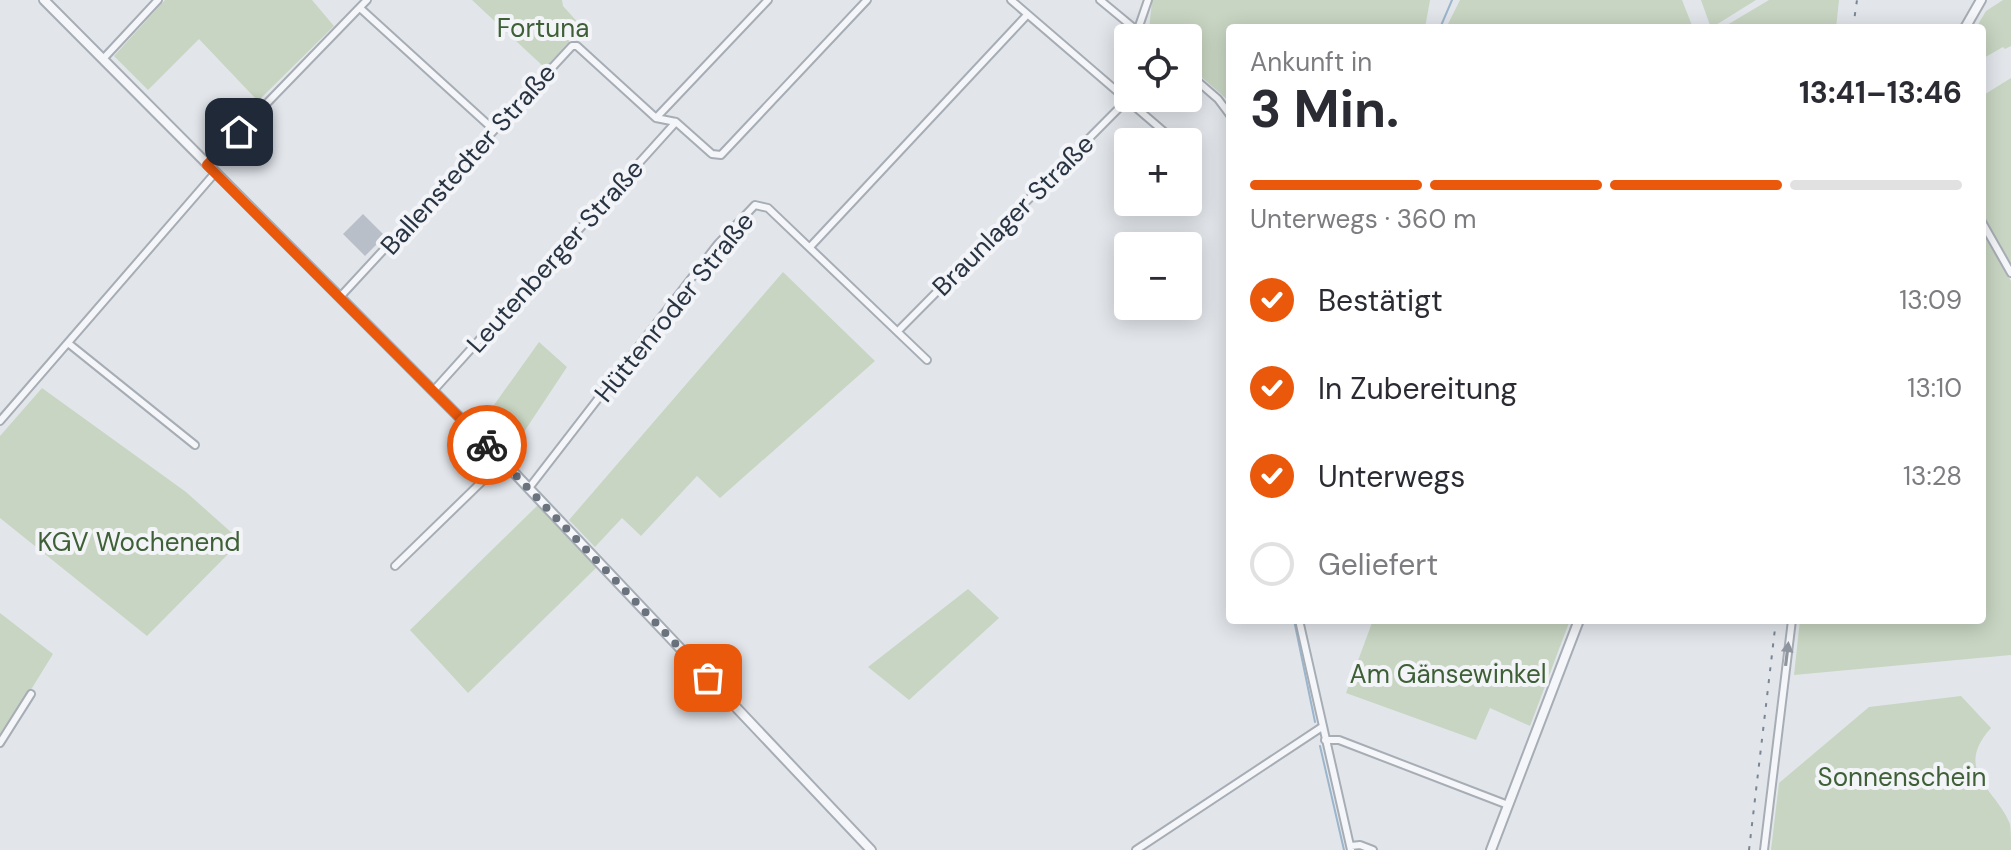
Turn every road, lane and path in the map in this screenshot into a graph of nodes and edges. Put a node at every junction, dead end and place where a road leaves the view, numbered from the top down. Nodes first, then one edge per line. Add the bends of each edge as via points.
1 (44, 0) edge
2 (158, 0) edge
3 (367, 0) edge
4 (768, 0) edge
5 (867, 0) edge
6 (1011, 0) edge
7 (1100, 0) edge
8 (1148, 0) edge
9 (1981, 0) edge
10 (360, 8) junction
11 (1027, 15) junction
12 (1128, 24) edge
13 (1140, 24) edge
14 (1967, 24) edge
15 (103, 59) junction
16 (1202, 85) edge
17 (1114, 87) edge
18 (1226, 110) edge
19 (1115, 112) edge
20 (1143, 112) edge
21 (656, 118) junction
22 (676, 122) junction
23 (1160, 128) edge
24 (494, 130) junction
25 (207, 165) junction
26 (215, 173) junction
27 (1986, 229) edge
28 (810, 247) junction
29 (2011, 273) edge
30 (340, 297) junction
31 (898, 331) junction
32 (68, 343) junction
33 (927, 360) dead end
34 (434, 390) junction
35 (0, 421) edge
36 (195, 445) dead end
37 (503, 461) junction
38 (529, 488) junction
39 (395, 566) dead end
40 (1300, 624) edge
41 (1577, 624) edge
42 (1791, 624) edge
43 (31, 694) dead end
44 (1322, 727) junction
45 (1325, 740) junction
46 (0, 743) edge
47 (1508, 805) junction
48 (1351, 848) edge
49 (871, 850) edge
50 (1136, 850) edge
51 (1373, 850) edge
52 (1491, 850) edge
53 (1764, 850) edge

1 - 15 street
2 - 15 street
3 - 10 street
4 - 21 street
5 - 22 street via 721,155 712,154
6 - 11 street
7 - 12 street
8 - 13 street
9 - 14 street
10 - 24 street
10 - 25 street
11 - 17 street
11 - 28 street
15 - 25 street
16 - 18 street
19 - 31 street, Braunlager Straße
20 - 23 street
21 - 22 street
21 - 24 street, Ballenstedter Straße via 574,45
22 - 34 street, Leutenberger Straße
24 - 30 street, Ballenstedter Straße
25 - 26 street
26 - 30 street
26 - 32 street
27 - 29 street
28 - 31 street
28 - 38 street, Hüttenroder Straße via 768,208 752,208 717,245
30 - 34 street
31 - 33 street
32 - 35 street
32 - 36 street
34 - 37 street
37 - 38 street
37 - 39 street
38 - 49 street
40 - 44 street
41 - 47 street
53 -> 42 street
43 - 46 street
44 - 45 street
44 - 50 street
45 - 47 street via 1339,740
45 - 48 street
47 - 52 street
48 - 51 street

